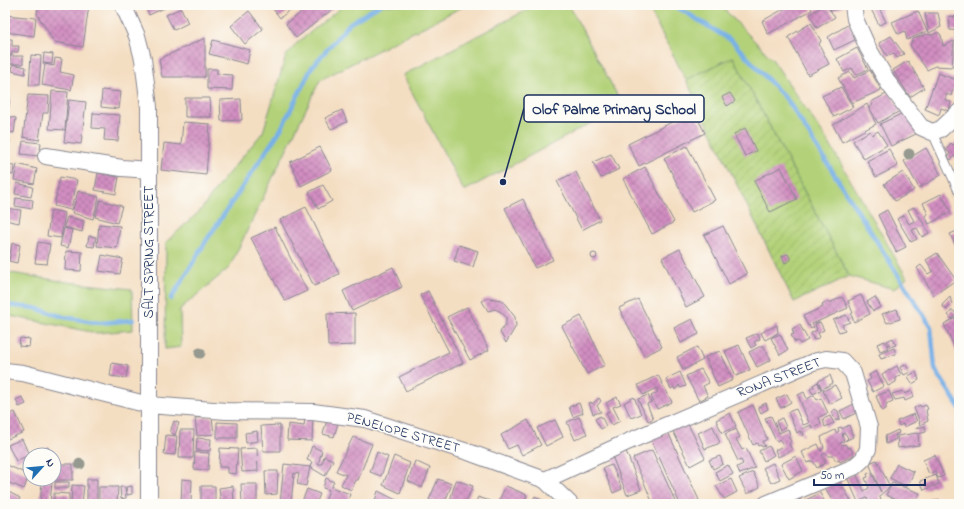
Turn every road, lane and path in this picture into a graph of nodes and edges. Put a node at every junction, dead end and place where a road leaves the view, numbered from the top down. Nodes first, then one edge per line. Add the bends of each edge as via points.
1 (123, 5) edge
2 (853, 5) edge
3 (959, 112) edge
4 (932, 132) junction
5 (46, 156) dead end
6 (149, 170) junction
7 (959, 192) edge
8 (5, 371) edge
9 (149, 405) junction
10 (545, 480) junction
11 (149, 504) edge
12 (570, 504) edge
13 (766, 504) edge

1 - 6 street, SALT SPRING STREET via 137,36 147,81
2 - 4 street via 855,20 889,84 921,127
3 - 4 street via 941,129
4 - 7 lane
5 - 6 street
6 - 9 street, SALT SPRING STREET
8 - 9 street, PENELOPE STREET via 23,372
9 - 10 street, PENELOPE STREET via 226,411 313,412 366,419
9 - 11 street, SALT SPRING STREET
10 - 12 street, PENELOPE STREET
10 - 13 street, RONA STREET via 813,362 826,359 842,361 853,373 870,427 868,449 863,459 854,467

